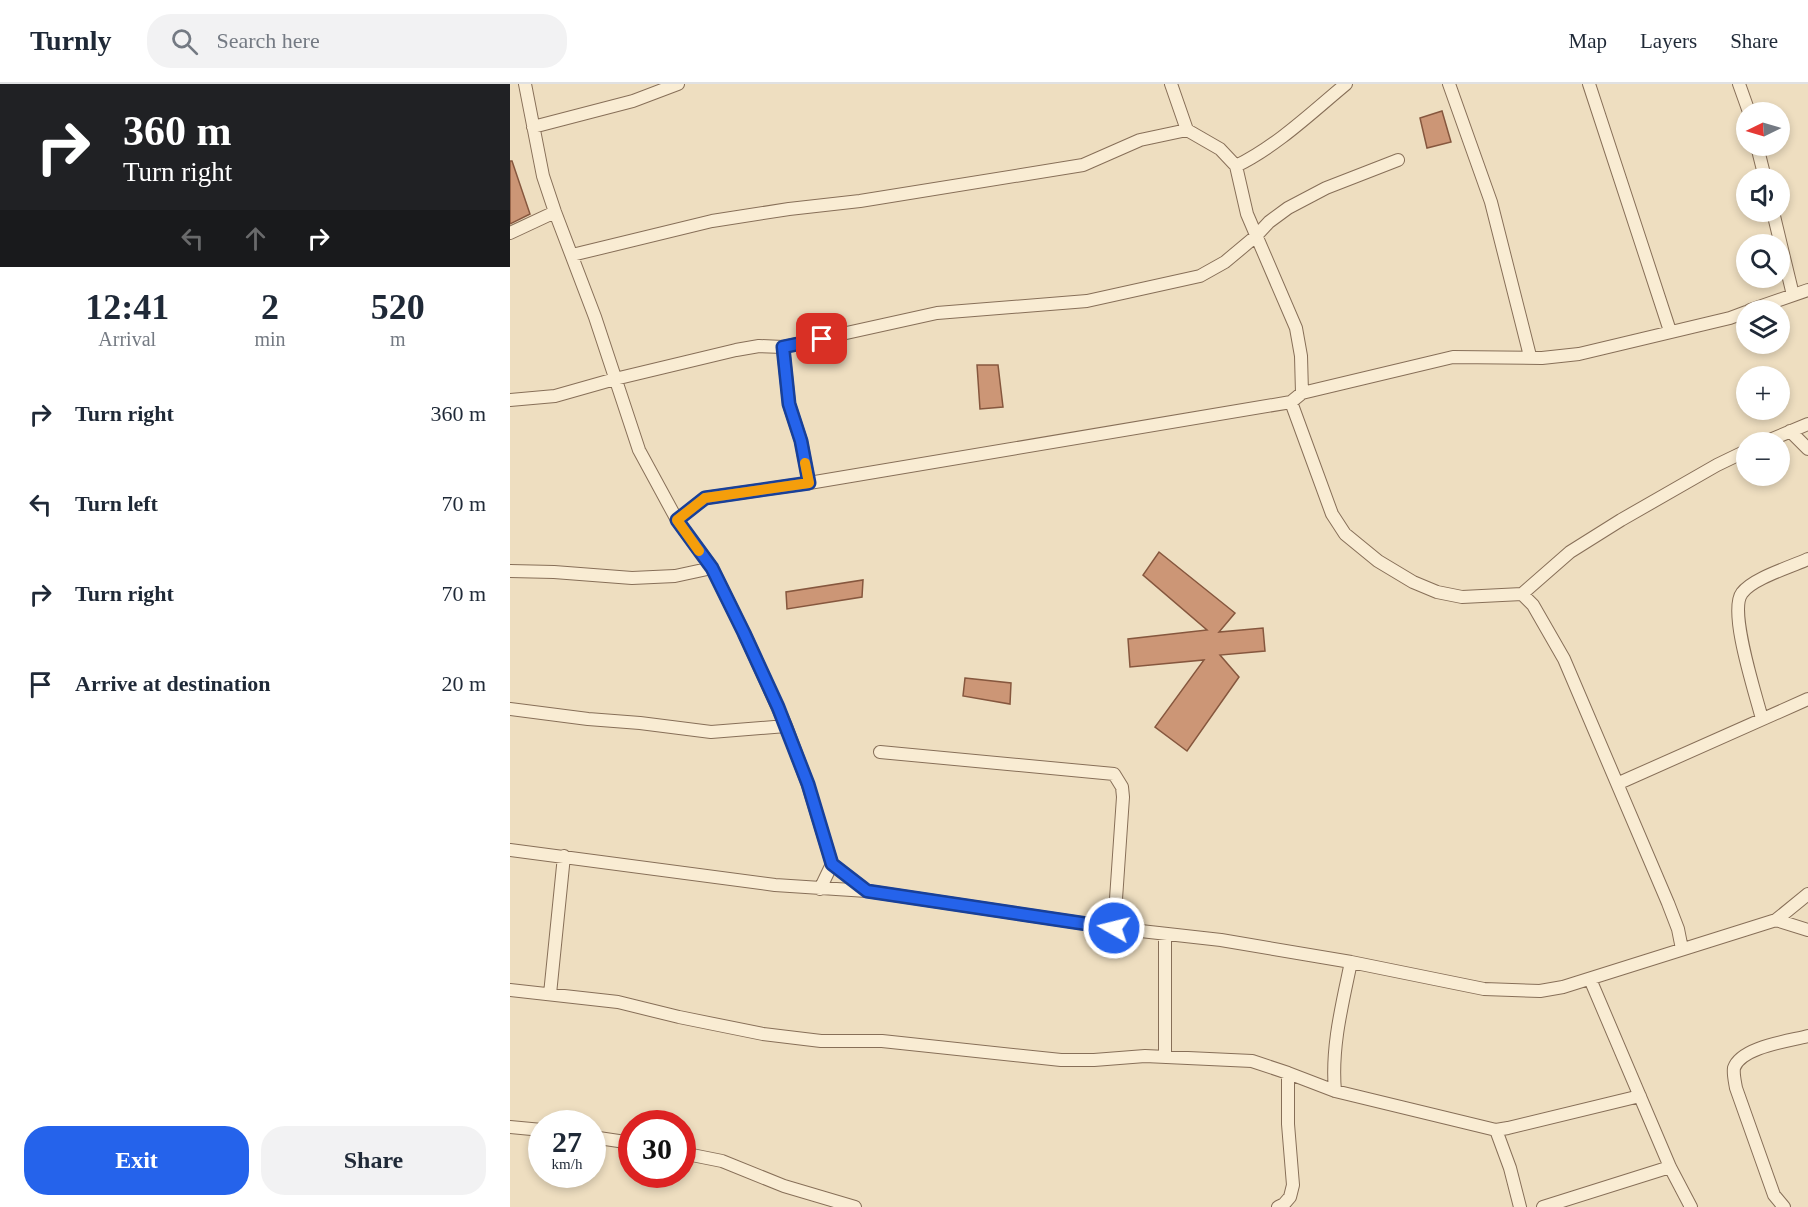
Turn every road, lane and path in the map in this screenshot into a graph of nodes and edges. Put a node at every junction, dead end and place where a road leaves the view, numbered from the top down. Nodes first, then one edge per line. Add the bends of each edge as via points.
1 (525, 84) edge
2 (678, 84) edge
3 (1171, 84) edge
4 (1346, 84) edge
5 (1449, 84) edge
6 (1590, 84) edge
7 (1739, 84) edge
8 (1745, 102) edge
9 (533, 127) junction
10 (1187, 130) junction
11 (1398, 160) dead end
12 (1236, 166) junction
13 (555, 212) junction
14 (1775, 222) edge
15 (510, 233) edge
16 (1257, 236) junction
17 (572, 255) junction
18 (1808, 290) edge
19 (1793, 295) junction
20 (1779, 300) edge
21 (1736, 316) edge
22 (1670, 331) junction
23 (783, 347) junction
24 (1530, 356) junction
25 (615, 379) junction
26 (1302, 393) junction
27 (510, 400) edge
28 (1291, 402) junction
29 (1808, 424) edge
30 (1790, 431) joint
31 (1808, 449) edge
32 (1736, 456) edge
33 (809, 483) junction
34 (677, 520) junction
35 (1808, 559) edge
36 (712, 568) junction
37 (510, 572) edge
38 (1522, 594) junction
39 (1808, 699) edge
40 (510, 709) edge
41 (1762, 719) junction
42 (786, 726) junction
43 (880, 752) dead end
44 (1619, 783) junction
45 (510, 850) edge
46 (564, 856) junction
47 (832, 864) junction
48 (820, 889) junction
49 (867, 891) junction
50 (1808, 894) edge
51 (1776, 920) junction
52 (1114, 928) junction
53 (1808, 930) edge
54 (1165, 934) junction
55 (1682, 949) junction
56 (1351, 962) junction
57 (1590, 979) junction
58 (510, 990) edge
59 (550, 993) junction
60 (1808, 1036) edge
61 (1166, 1057) junction
62 (1288, 1073) junction
63 (1335, 1091) junction
64 (1640, 1096) junction
65 (510, 1127) edge
66 (528, 1129) edge
67 (1496, 1130) junction
68 (696, 1156) edge
69 (1670, 1167) junction
70 (855, 1207) edge
71 (1278, 1207) edge
72 (1520, 1207) edge
73 (1543, 1207) edge
74 (1691, 1207) edge
75 (1784, 1207) edge

1 - 9 street
2 - 9 street via 633,101
3 - 10 street
4 - 12 street via 1292,130
5 - 24 street via 1491,202
6 - 22 street
7 - 8 street
9 - 13 street
10 - 12 street via 1220,149
10 - 17 street via 1140,140 1083,165 712,221
11 - 16 street via 1288,208
12 - 16 street via 1247,214
13 - 15 street
13 - 17 street
14 - 19 street
16 - 23 street via 1207,273 1183,281 1087,301 937,313
16 - 26 street via 1296,328
17 - 25 street
18 - 19 street
19 - 20 street
21 - 22 street
22 - 24 street via 1579,354
23 - 25 street via 736,350
23 - 33 street via 789,404
24 - 26 street via 1453,357
25 - 27 street via 555,396
25 - 34 street via 639,450
26 - 28 street
28 - 33 street
28 - 38 street via 1332,514 1345,534 1378,561 1437,592 1462,597
29 - 30 street
30 - 31 street
32 - 38 street via 1570,552
33 - 34 street via 705,498
34 - 36 street
35 - 41 street via 1756,582 1742,593 1737,606 1739,630
36 - 37 street via 675,576 632,578
36 - 42 street
38 - 44 street via 1533,605 1564,659
39 - 41 street
40 - 42 street via 711,732
41 - 44 street
42 - 47 street
43 - 52 street via 1114,774 1123,797
44 - 55 street via 1678,929
45 - 46 street
46 - 48 street
46 - 59 street
47 - 48 street
47 - 49 street
48 - 49 street
49 - 52 street
50 - 51 street
51 - 53 street
51 - 55 street
52 - 54 street
54 - 56 street
54 - 61 street
55 - 57 street
56 - 57 street via 1484,989 1540,991
56 - 63 street via 1338,1024
57 - 64 street
58 - 59 street
59 - 61 street via 618,1002 763,1034 821,1041 882,1041 1061,1060
60 - 75 street via 1755,1049 1740,1059 1734,1069 1736,1088 1774,1195
61 - 62 street via 1252,1061
62 - 63 street
62 - 71 street via 1293,1185 1290,1197
63 - 67 street
64 - 67 street
64 - 69 street
65 - 66 street
67 - 72 street
68 - 70 street via 722,1161 784,1186
69 - 73 street
69 - 74 street

